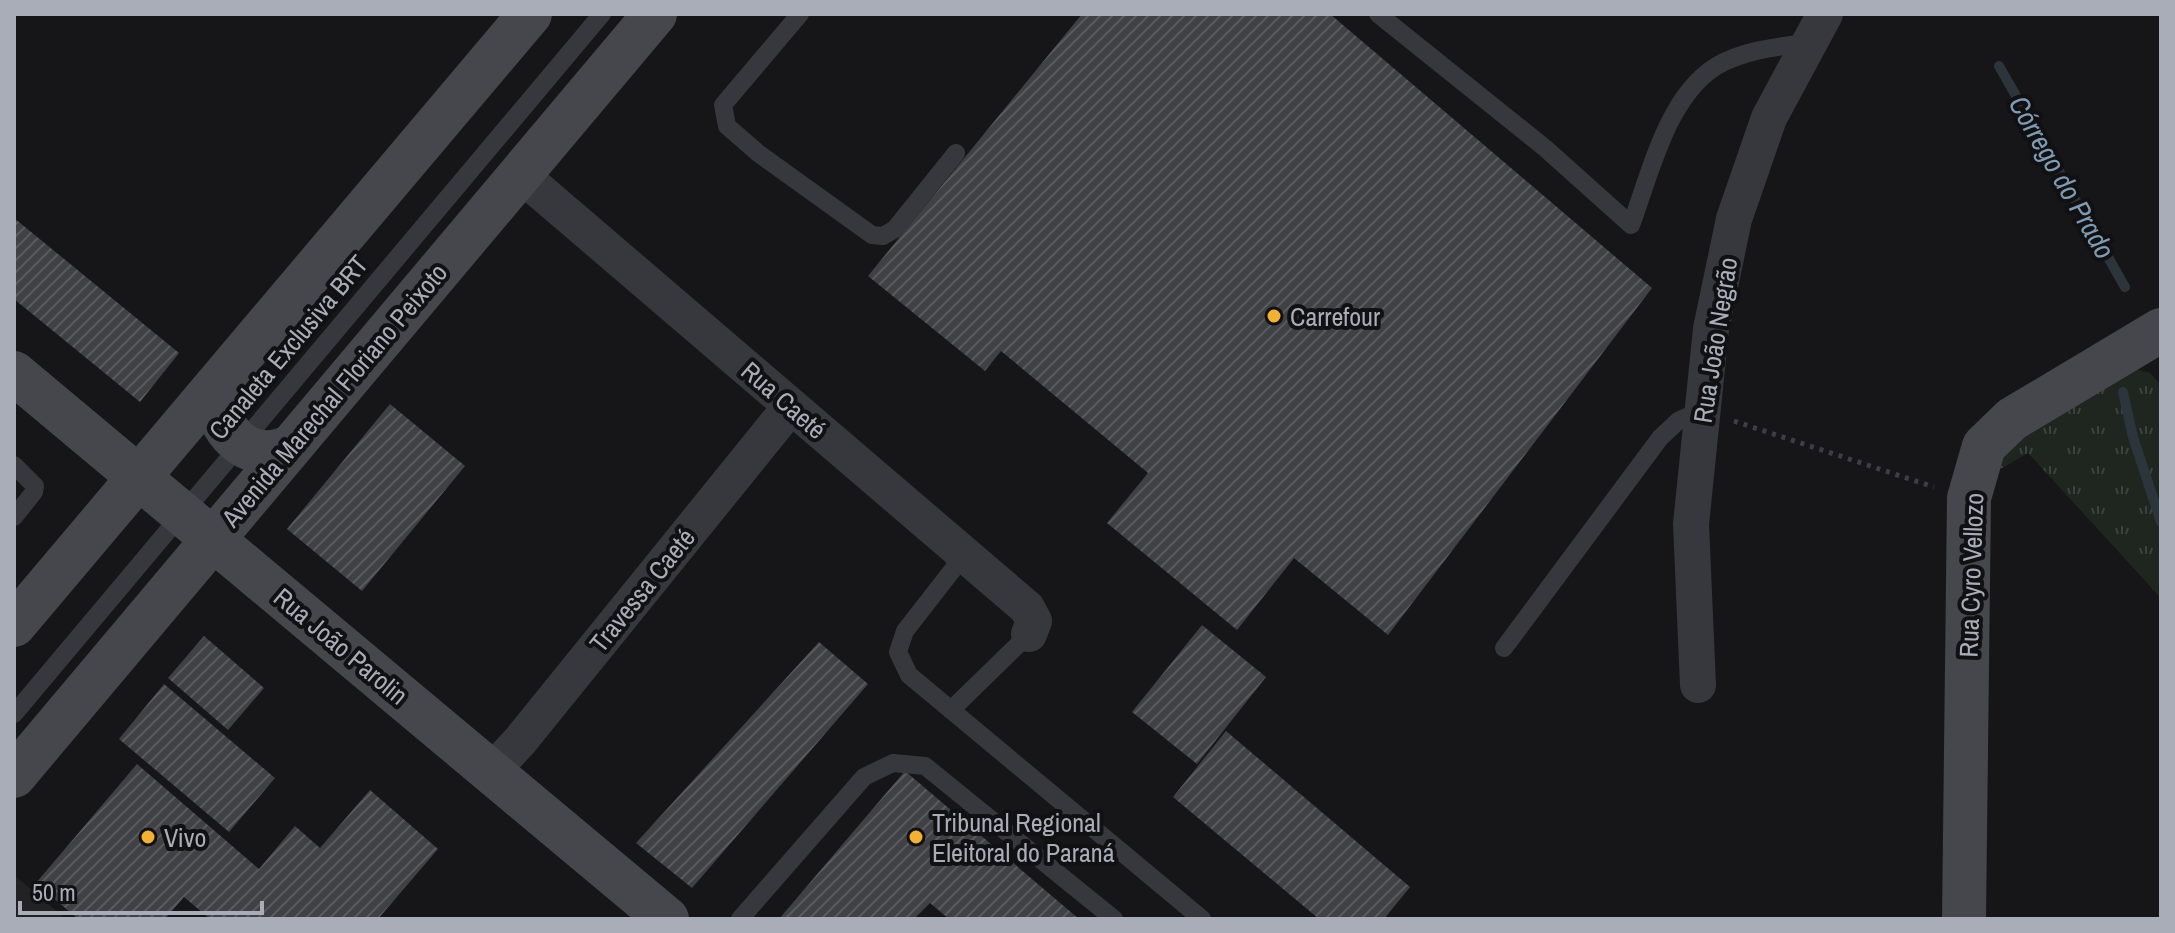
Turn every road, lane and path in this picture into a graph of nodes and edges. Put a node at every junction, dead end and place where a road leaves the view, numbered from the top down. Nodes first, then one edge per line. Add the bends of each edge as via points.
1 (530, 14) edge
2 (602, 14) edge
3 (655, 14) edge
4 (800, 14) edge
5 (1378, 14) edge
6 (1818, 28) edge
7 (956, 153) dead end
8 (520, 174) junction
9 (2161, 330) edge
10 (14, 373) edge
11 (215, 387) junction
12 (791, 406) junction
13 (1702, 410) junction
14 (240, 444) junction
15 (291, 446) junction
16 (14, 465) edge
17 (139, 478) junction
18 (1969, 498) junction
19 (14, 517) edge
20 (198, 527) junction
21 (965, 554) junction
22 (14, 625) edge
23 (1029, 634) joint
24 (1504, 648) dead end
25 (1698, 685) dead end
26 (951, 710) junction
27 (14, 714) edge
28 (491, 772) junction
29 (14, 776) edge
30 (667, 919) edge
31 (740, 919) edge
32 (1114, 919) edge
33 (1202, 919) edge
34 (1964, 919) edge

1 - 11 street
2 - 14 lane, Canaleta Exclusiva BRT
3 - 8 street, Avenida Marechal Floriano Peixoto
4 - 7 lane via 723,105 727,126 872,235 895,229
5 - 6 lane via 1545,148 1631,225 1678,102 1722,63
6 - 13 street, Rua João Negrão via 1769,118 1734,219 1711,329
8 - 12 street, Rua Caeté
8 - 15 street, Avenida Marechal Floriano Peixoto
9 - 18 street, Rua Cyro Vellozo via 2012,419 1984,446
10 - 17 street, Rua João Parolin
11 - 14 street via 214,408 224,429
11 - 17 street
12 - 21 street, Rua Caeté
12 - 28 street, Travessa Caeté
13 - 18 path
13 - 24 lane via 1678,421 1660,438
13 - 25 street, Rua João Negrão via 1691,524
14 - 15 street via 277,454
14 - 20 lane, Canaleta Exclusiva BRT
15 - 20 street, Avenida Marechal Floriano Peixoto
16 - 19 lane via 35,486
17 - 20 street, Rua João Parolin
17 - 22 street
18 - 34 street, Rua Cyro Vellozo
20 - 27 lane, Canaleta Exclusiva BRT
20 - 28 street, Rua João Parolin
20 - 29 street, Avenida Marechal Floriano Peixoto
21 - 23 street, Rua Caeté via 1027,608 1034,621
21 - 26 lane via 905,631 898,652 909,675
23 - 26 lane
26 - 33 lane
28 - 30 street, Rua João Parolin
31 - 32 lane via 864,777 893,763 925,766

